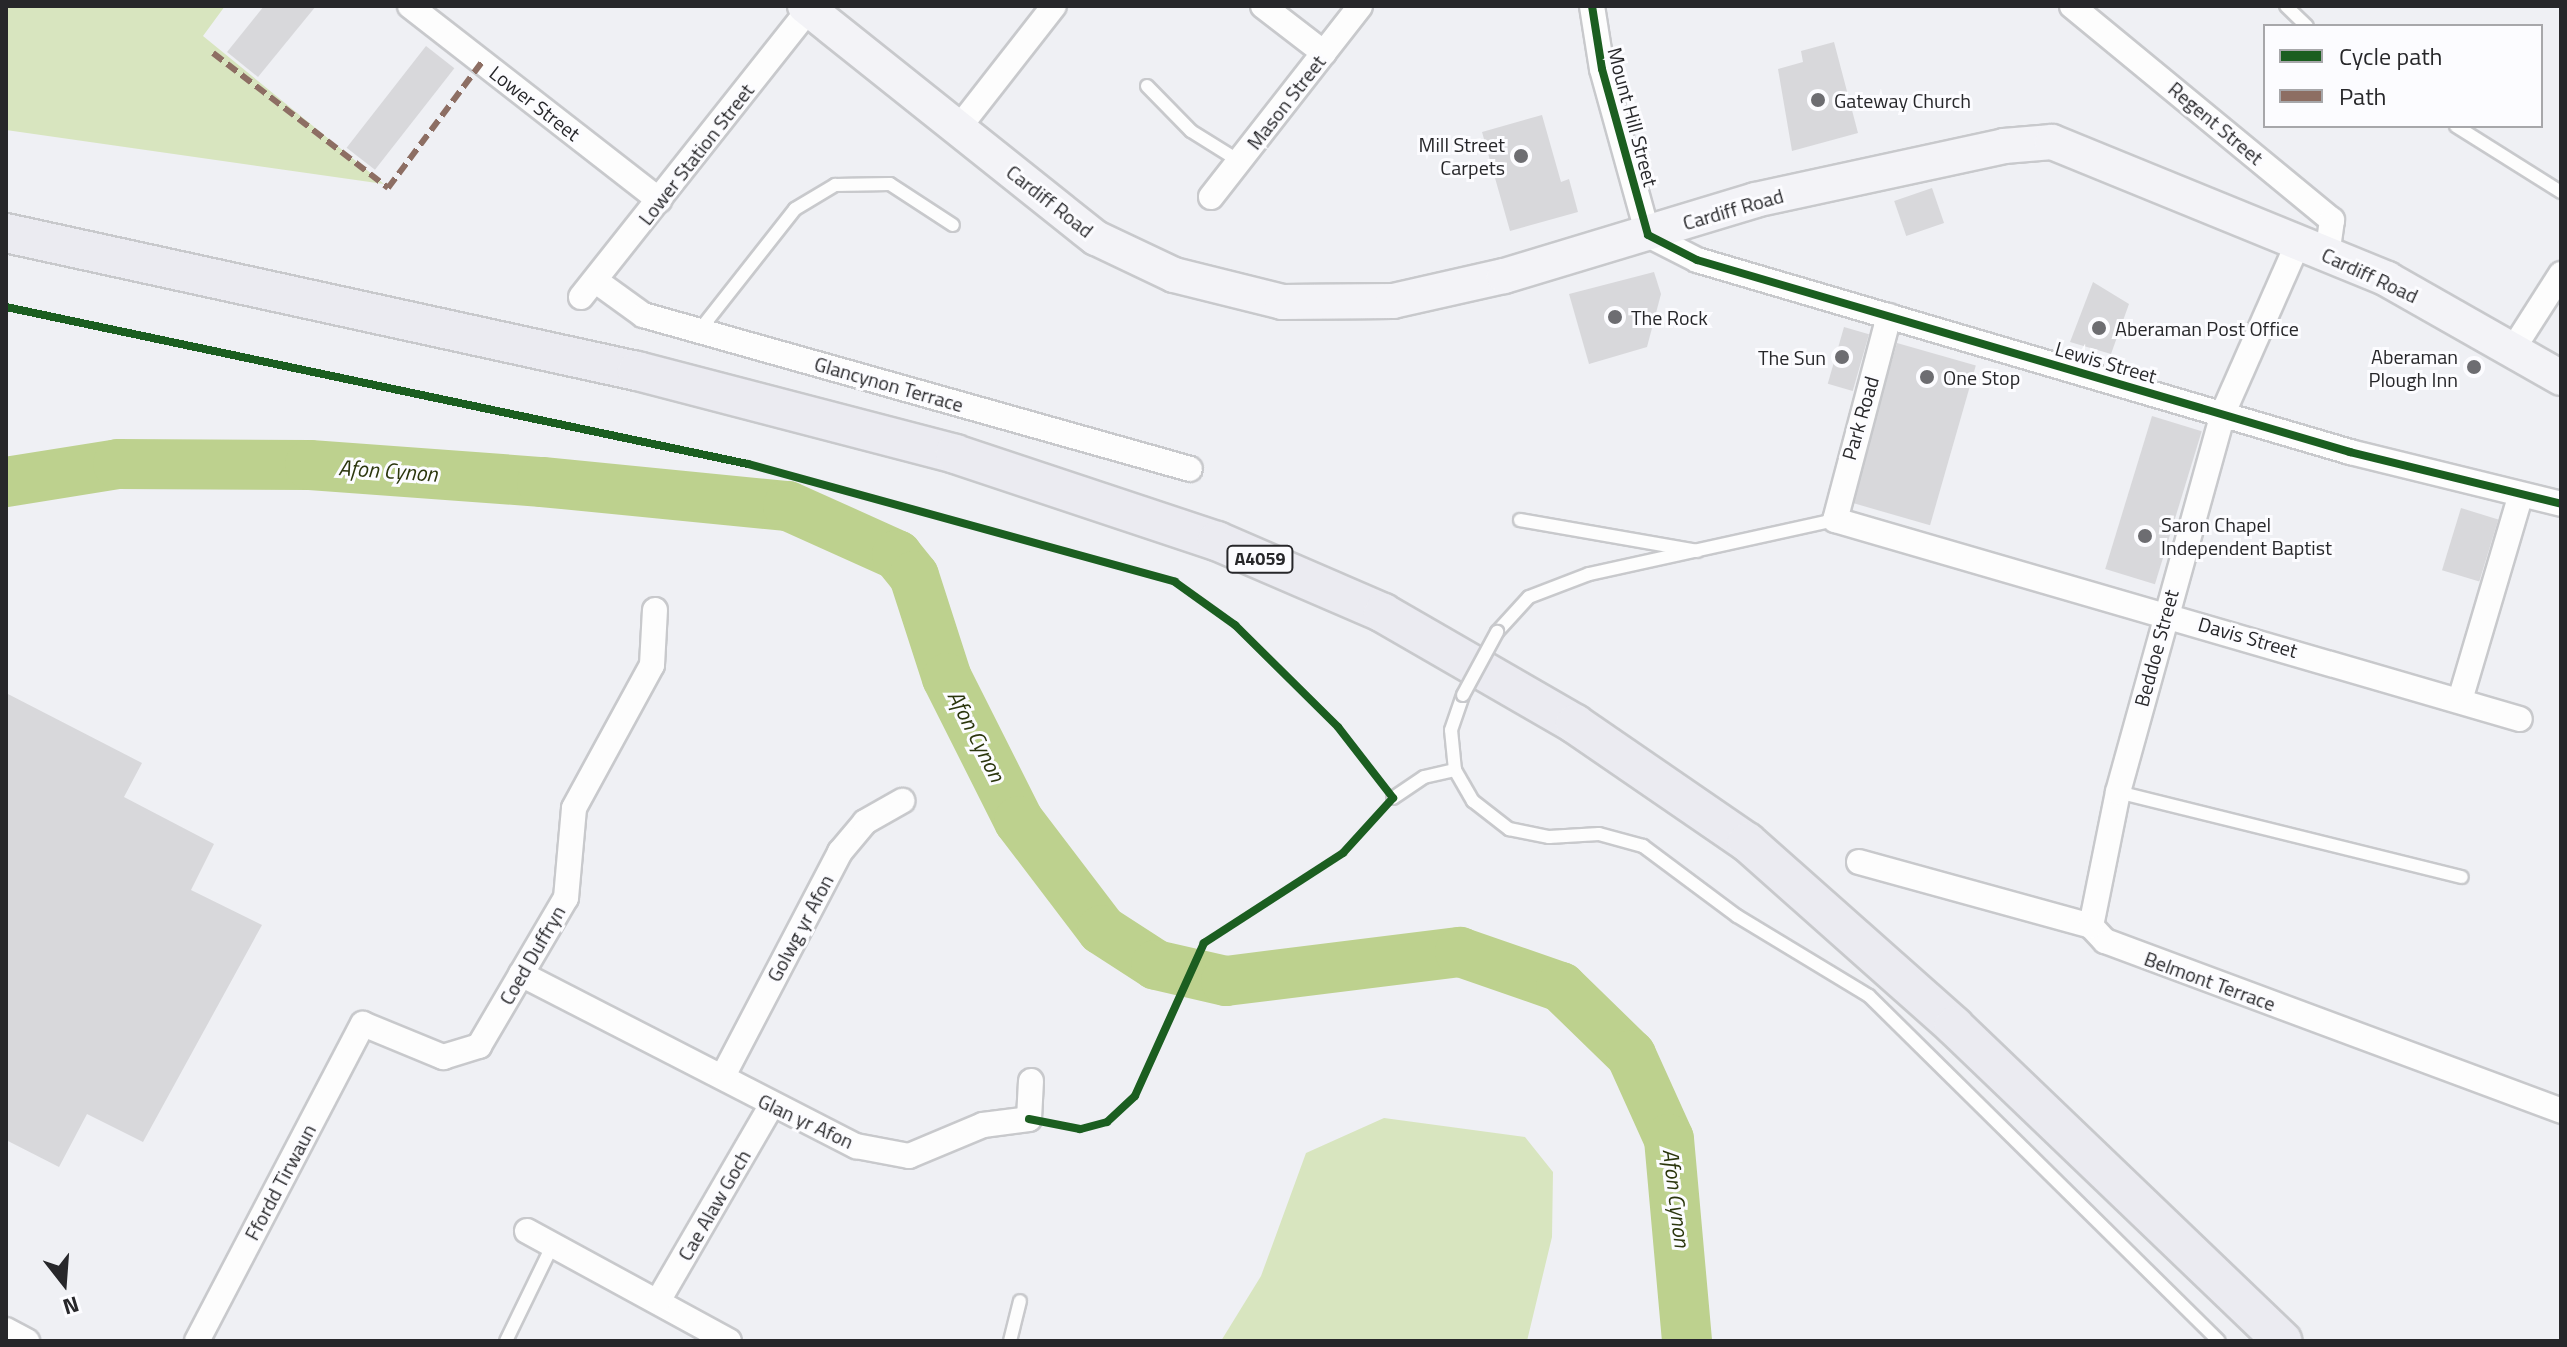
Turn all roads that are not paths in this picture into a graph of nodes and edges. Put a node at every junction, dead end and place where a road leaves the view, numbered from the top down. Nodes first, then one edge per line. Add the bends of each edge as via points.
1 (410, 6) edge
2 (1054, 6) edge
3 (1263, 6) edge
4 (1360, 6) edge
5 (1592, 6) edge
6 (2072, 6) edge
7 (2286, 6) edge
8 (807, 7) edge
9 (2305, 24) edge
10 (1324, 53) junction
11 (1147, 86) dead end
12 (2459, 128) edge
13 (957, 130) junction
14 (1239, 161) junction
15 (2561, 192) edge
16 (1211, 197) dead end
17 (659, 200) junction
18 (953, 225) dead end
19 (6, 233) edge
20 (1648, 235) junction
21 (2313, 249) junction
22 (2561, 274) edge
23 (588, 289) joint
24 (1889, 316) junction
25 (699, 331) junction
26 (2513, 349) junction
27 (2561, 378) edge
28 (2223, 413) junction
29 (1190, 469) dead end
30 (2520, 498) junction
31 (2561, 504) edge
32 (1520, 520) dead end
33 (1835, 520) junction
34 (1704, 552) junction
35 (655, 610) dead end
36 (2165, 613) junction
37 (2460, 700) junction
38 (2520, 719) dead end
39 (1455, 770) junction
40 (2118, 792) junction
41 (1393, 798) dead end
42 (902, 801) dead end
43 (1859, 862) dead end
44 (2462, 877) dead end
45 (2091, 926) junction
46 (521, 974) junction
47 (363, 1024) joint
48 (723, 1076) junction
49 (1031, 1081) dead end
50 (770, 1108) junction
51 (2561, 1111) edge
52 (527, 1231) dead end
53 (553, 1244) junction
54 (658, 1301) junction
55 (1020, 1301) dead end
56 (6, 1330) edge
57 (27, 1341) edge
58 (197, 1341) edge
59 (506, 1341) edge
60 (729, 1341) edge
61 (1010, 1341) edge
62 (2219, 1341) edge
63 (2283, 1341) edge

1 - 17 street, Lower Street
2 - 13 street
3 - 10 street
4 - 10 street, Mason Street
5 - 20 street, Mount Hill Street via 1602,69
6 - 21 street, Regent Street via 2332,220
7 - 9 lane
8 - 13 main road, Cardiff Road
8 - 17 street, Lower Station Street
10 - 14 street, Mason Street
11 - 14 lane via 1191,131
12 - 15 lane
13 - 20 main road, Cardiff Road via 1096,238 1174,275 1282,302 1393,301
14 - 16 street, Mason Street
17 - 23 street, Lower Station Street
18 - 25 lane via 890,184 835,185 795,209
19 - 63 main road, A4059 via 637,371 955,454 1217,541 1383,613 1575,724 1747,842 1954,1026
20 - 21 main road, Cardiff Road via 1755,200 2004,146 2052,142
20 - 24 street, Lewis Street via 1697,260
21 - 26 main road, Cardiff Road
21 - 28 street, Beddoe Street
22 - 26 street
23 - 25 street, Glancynon Terrace via 643,315
24 - 28 street, Lewis Street
24 - 33 street, Park Road
25 - 29 street, Glancynon Terrace
26 - 27 main road, Cardiff Road
28 - 30 street, Lewis Street
28 - 36 street, Beddoe Street
30 - 31 street, Lewis Street
30 - 37 street
32 - 34 lane
33 - 34 lane
33 - 36 street, Davis Street
34 - 39 lane, bridge via 1589,574 1529,597 1497,632 1463,695 1451,730
35 - 46 street, Coed Duffryn via 652,665 574,808 566,898
36 - 37 street, Davis Street
36 - 40 street, Beddoe Street
37 - 38 street, Davis Street
39 - 41 lane via 1424,777
39 - 62 lane via 1473,801 1509,829 1549,837 1599,834 1643,846 1737,916 1869,996
40 - 44 lane
40 - 45 street, Beddoe Street
42 - 48 street, Golwg yr Afon via 865,822 840,852
43 - 45 street, Belmont Terrace
45 - 51 street, Belmont Terrace via 2105,941
46 - 47 street, Coed Duffryn via 479,1046 443,1057
46 - 48 street, Glan yr Afon
47 - 58 street, Ffordd Tirwaun
48 - 50 street, Glan yr Afon
49 - 50 street, Glan yr Afon via 1029,1119 983,1125 909,1156 856,1146
50 - 54 street, Cae Alaw Goch
52 - 53 street
53 - 54 street
53 - 59 lane
54 - 60 street
55 - 61 lane
56 - 57 street

